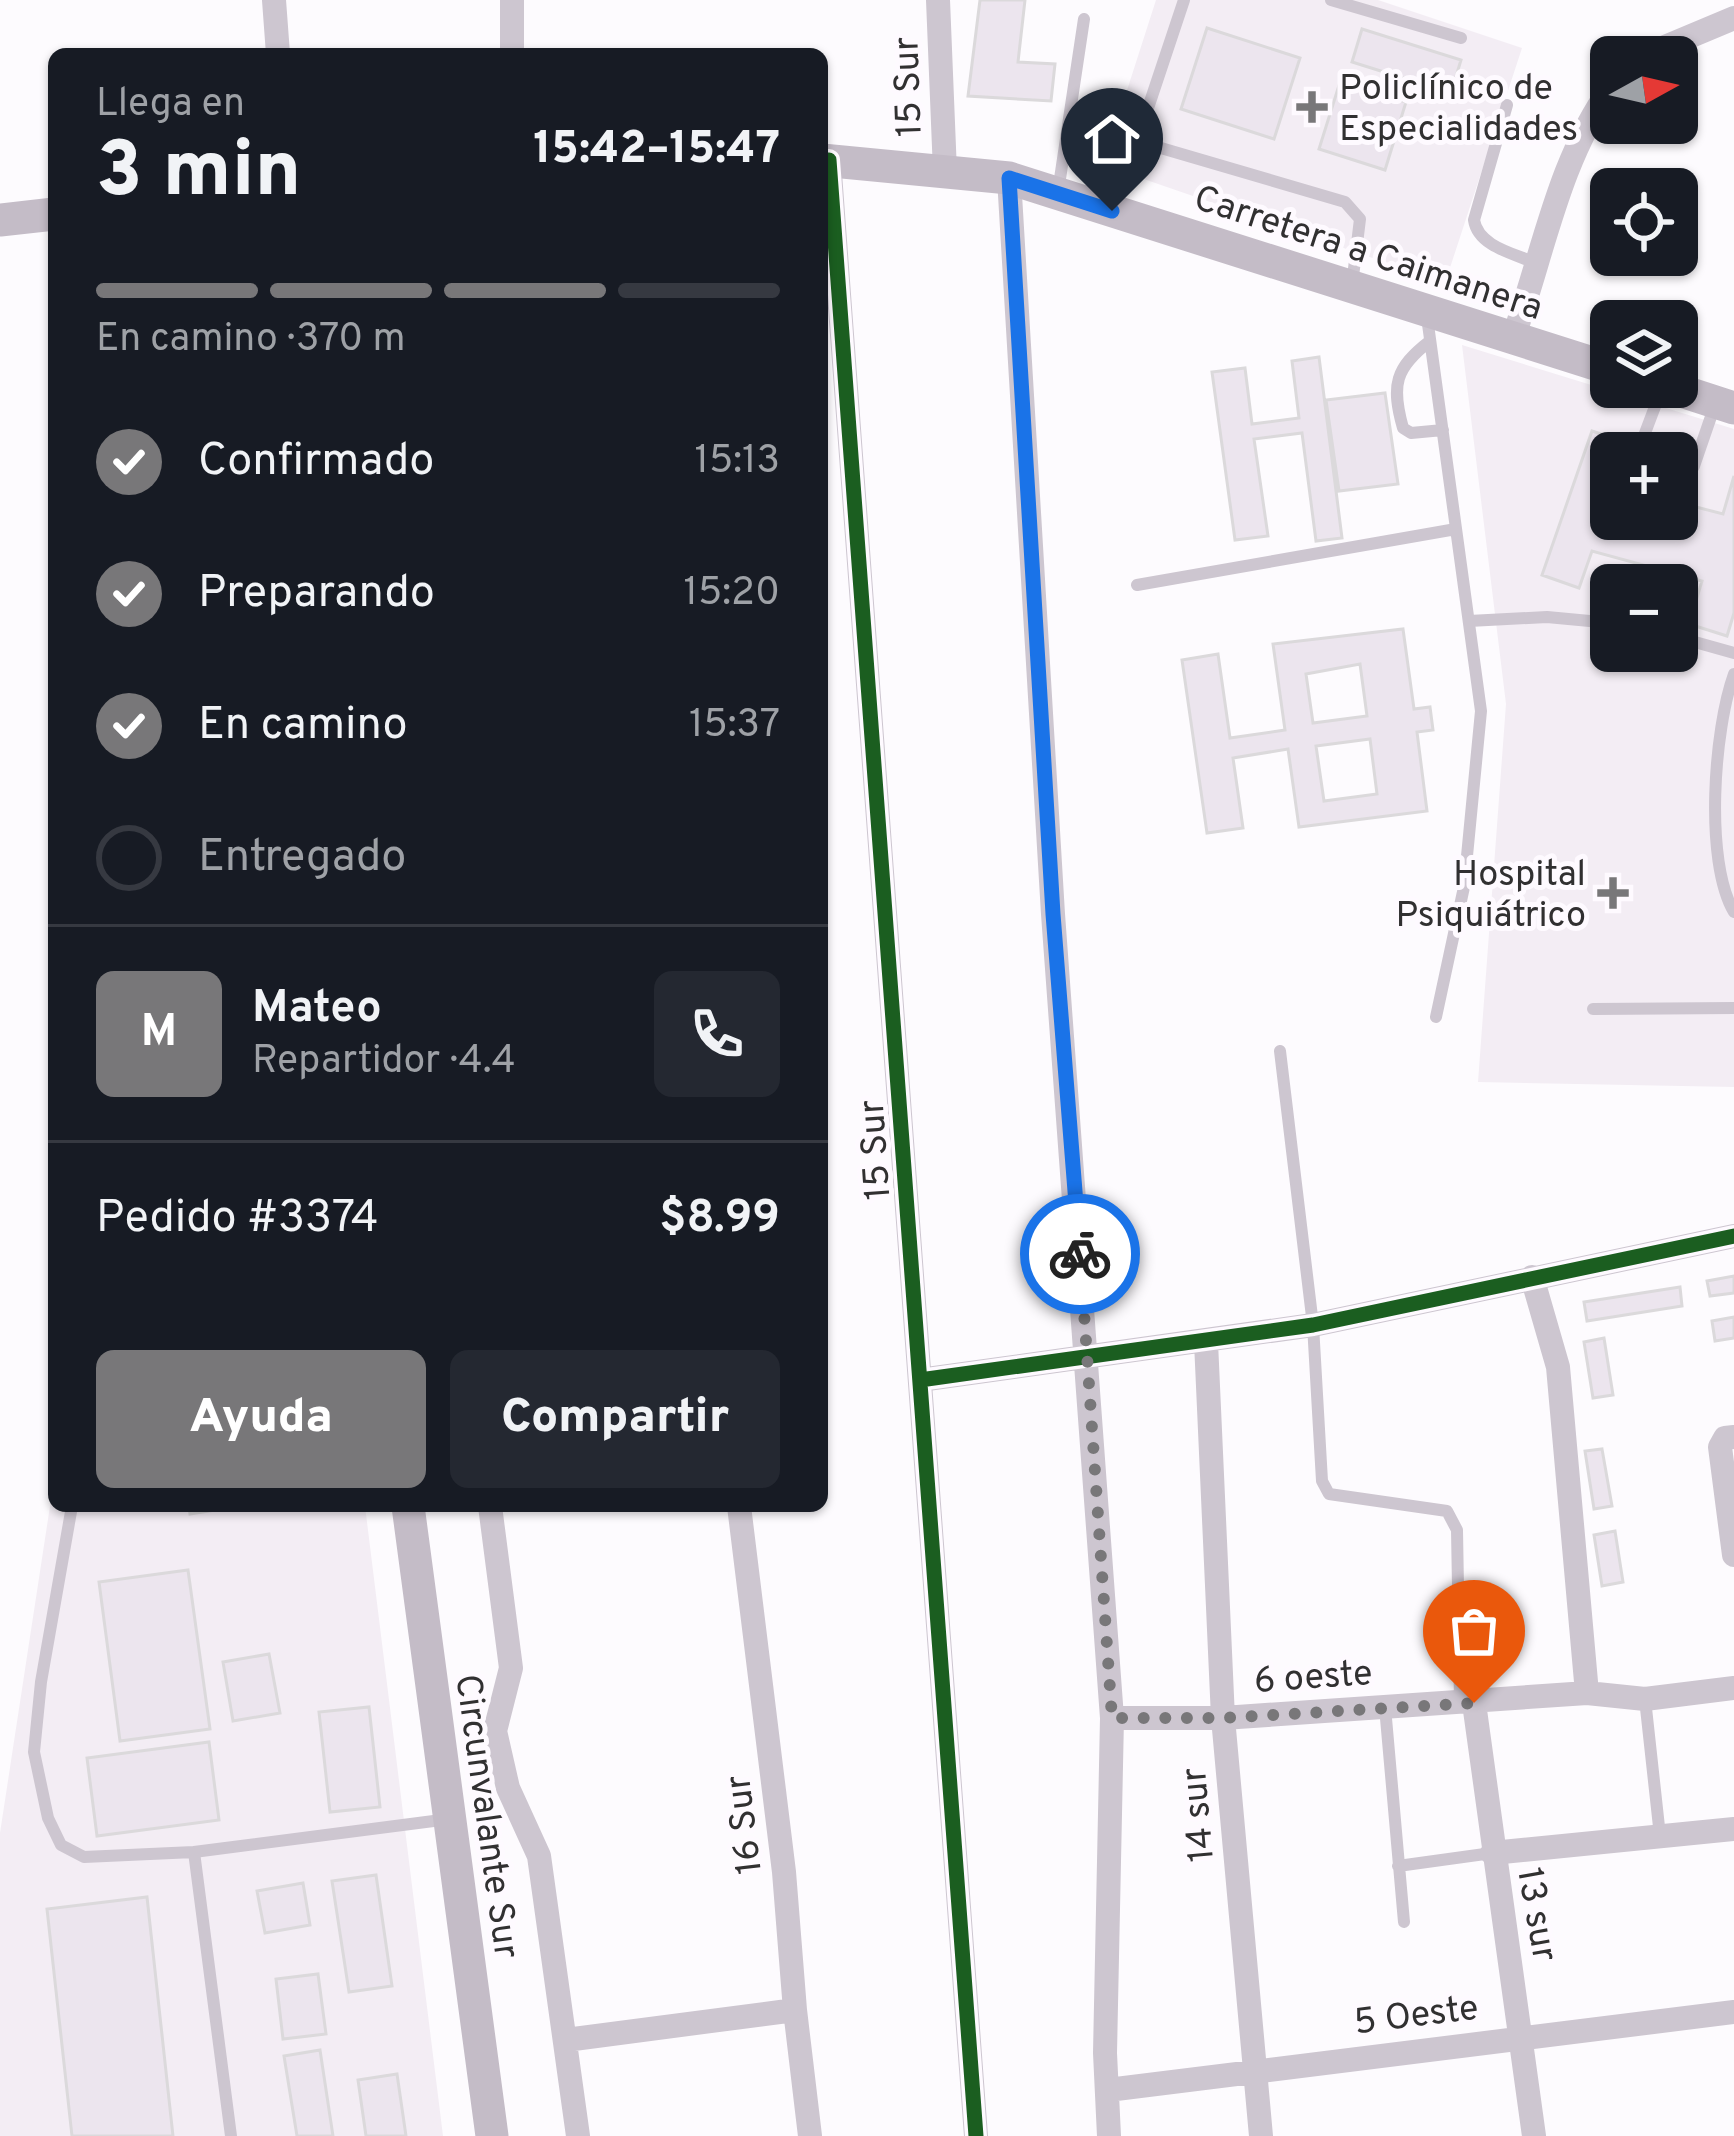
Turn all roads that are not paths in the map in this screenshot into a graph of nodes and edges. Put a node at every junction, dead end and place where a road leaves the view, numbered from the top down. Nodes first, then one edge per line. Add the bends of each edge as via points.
1 (274, 0) edge
2 (512, 0) edge
3 (938, 0) edge
4 (1184, 0) edge
5 (1331, 0) edge
6 (1734, 18) edge
7 (1084, 19) dead end
8 (1691, 36) edge
9 (1461, 38) dead end
10 (278, 48) edge
11 (512, 48) edge
12 (1507, 105) dead end
13 (1590, 120) edge
14 (1138, 141) junction
15 (828, 160) edge
16 (945, 172) junction
17 (1009, 178) junction
18 (1057, 194) junction
19 (828, 199) edge
20 (1112, 211) junction
21 (48, 215) edge
22 (0, 220) edge
23 (1539, 265) junction
24 (1352, 287) junction
25 (1428, 326) junction
26 (1513, 338) junction
27 (1590, 362) edge
28 (1725, 405) edge
29 (1443, 430) junction
30 (1698, 458) edge
31 (1456, 529) junction
32 (1136, 585) dead end
33 (1469, 621) junction
34 (1590, 621) edge
35 (1698, 643) edge
36 (1734, 653) edge
37 (1734, 674) edge
38 (1734, 912) edge
39 (1734, 1008) edge
40 (1593, 1009) dead end
41 (1436, 1017) dead end
42 (1280, 1051) dead end
43 (1734, 1236) edge
44 (1532, 1277) junction
45 (1313, 1325) junction
46 (1206, 1342) junction
47 (1088, 1357) junction
48 (920, 1380) junction
49 (1730, 1437) edge
50 (71, 1512) edge
51 (409, 1512) edge
52 (491, 1512) edge
53 (740, 1512) edge
54 (1734, 1555) edge
55 (1734, 1688) edge
56 (1587, 1693) junction
57 (1645, 1699) junction
58 (1467, 1703) junction
59 (1384, 1706) junction
60 (1112, 1718) junction
61 (1222, 1718) junction
62 (450, 1818) junction
63 (1734, 1829) edge
64 (1660, 1836) junction
65 (194, 1852) junction
66 (1492, 1852) junction
67 (1398, 1866) junction
68 (1404, 1922) dead end
69 (794, 2010) junction
70 (1734, 2012) edge
71 (1523, 2036) junction
72 (566, 2040) junction
73 (1256, 2069) junction
74 (1108, 2090) junction
75 (231, 2136) edge
76 (492, 2136) edge
77 (578, 2136) edge
78 (810, 2136) edge
79 (976, 2136) edge
80 (1109, 2136) edge
81 (1261, 2136) edge
82 (1534, 2136) edge

1 - 10 street
2 - 11 street
3 - 16 street, 15 Sur
4 - 14 lane
5 - 9 lane
6 - 8 street
7 - 18 lane
12 - 23 lane via 1476,232
13 - 23 street
14 - 20 lane
14 - 24 lane via 1345,202 1360,219
15 - 16 main road, Carretera a Caimanera
16 - 17 main road, Carretera a Caimanera
17 - 18 main road, Carretera a Caimanera
17 - 47 street
18 - 20 main road, Carretera a Caimanera
19 - 48 street, 15 Sur
20 - 24 main road, Carretera a Caimanera
21 - 22 main road
23 - 26 street
24 - 25 main road, Carretera a Caimanera
25 - 26 main road, Carretera a Caimanera
25 - 29 lane
25 - 29 lane via 1396,393 1403,428
26 - 27 main road, Carretera a Caimanera
28 - 30 lane
29 - 31 lane
31 - 32 lane
31 - 33 lane
33 - 34 lane
33 - 41 lane via 1481,711 1464,887
35 - 36 lane
37 - 38 lane via 1716,788 1716,860
39 - 40 lane
42 - 45 lane
43 - 44 street
44 - 45 street
44 - 56 street via 1558,1367
45 - 46 street
45 - 58 lane via 1329,1494 1439,1508 1457,1530
46 - 47 street
46 - 61 street, 14 sur
47 - 48 street
47 - 60 street
48 - 79 street, 15 Sur
49 - 54 street via 1720,1447
50 - 65 lane via 34,1751 47,1819 61,1845 84,1857
51 - 62 main road, Circunvalante Sur
52 - 72 street via 512,1668 495,1731 508,1788 539,1856
53 - 69 street, 16 Sur
55 - 57 street, 6 oeste
56 - 57 street, 6 oeste
56 - 58 street, 6 oeste
57 - 64 lane
58 - 59 street, 6 oeste
58 - 66 street, 13 sur
59 - 61 street, 6 oeste
59 - 67 lane
60 - 61 street, 6 oeste
60 - 74 street
61 - 73 street, 14 sur
62 - 65 lane
62 - 76 main road, Circunvalante Sur
63 - 64 street
64 - 66 street
65 - 75 lane
66 - 67 lane
66 - 71 street, 13 sur
67 - 68 lane
69 - 72 street
69 - 78 street, 16 Sur
70 - 71 street, 5 Oeste
71 - 73 street, 5 Oeste
71 - 82 street, 13 sur
72 - 77 street
73 - 74 street, 5 Oeste
73 - 81 street, 14 sur
74 - 80 street

